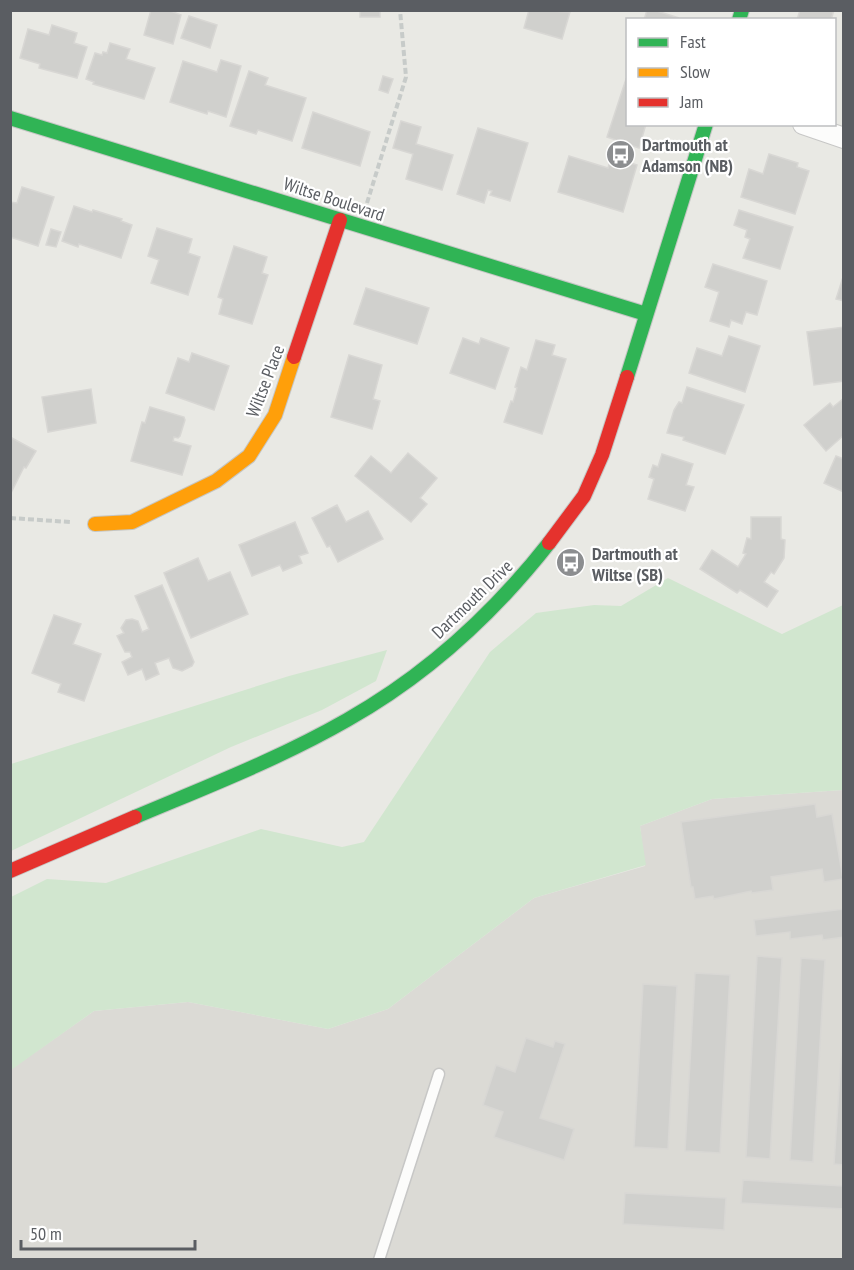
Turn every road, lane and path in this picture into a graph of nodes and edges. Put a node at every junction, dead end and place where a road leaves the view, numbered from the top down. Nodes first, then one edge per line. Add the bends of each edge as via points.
1 (400, 10) edge
2 (10, 118) edge
3 (705, 126) edge
4 (809, 126) edge
5 (843, 138) edge
6 (340, 220) junction
7 (359, 226) junction
8 (646, 315) junction
9 (10, 518) edge
10 (95, 524) joint
11 (10, 871) edge
12 (439, 1074) dead end
13 (380, 1260) edge

1 - 7 path via 406,77
2 - 6 street, Wiltse Boulevard
3 - 8 street, Dartmouth Drive
4 - 5 street
6 - 7 street, Wiltse Boulevard
6 - 10 street, Wiltse Place via 275,415 249,456 216,481 132,522
7 - 8 street, Wiltse Boulevard
8 - 11 street, Dartmouth Drive via 602,455 584,496 529,569 467,633 397,688 312,739
9 - 10 path
12 - 13 lane

